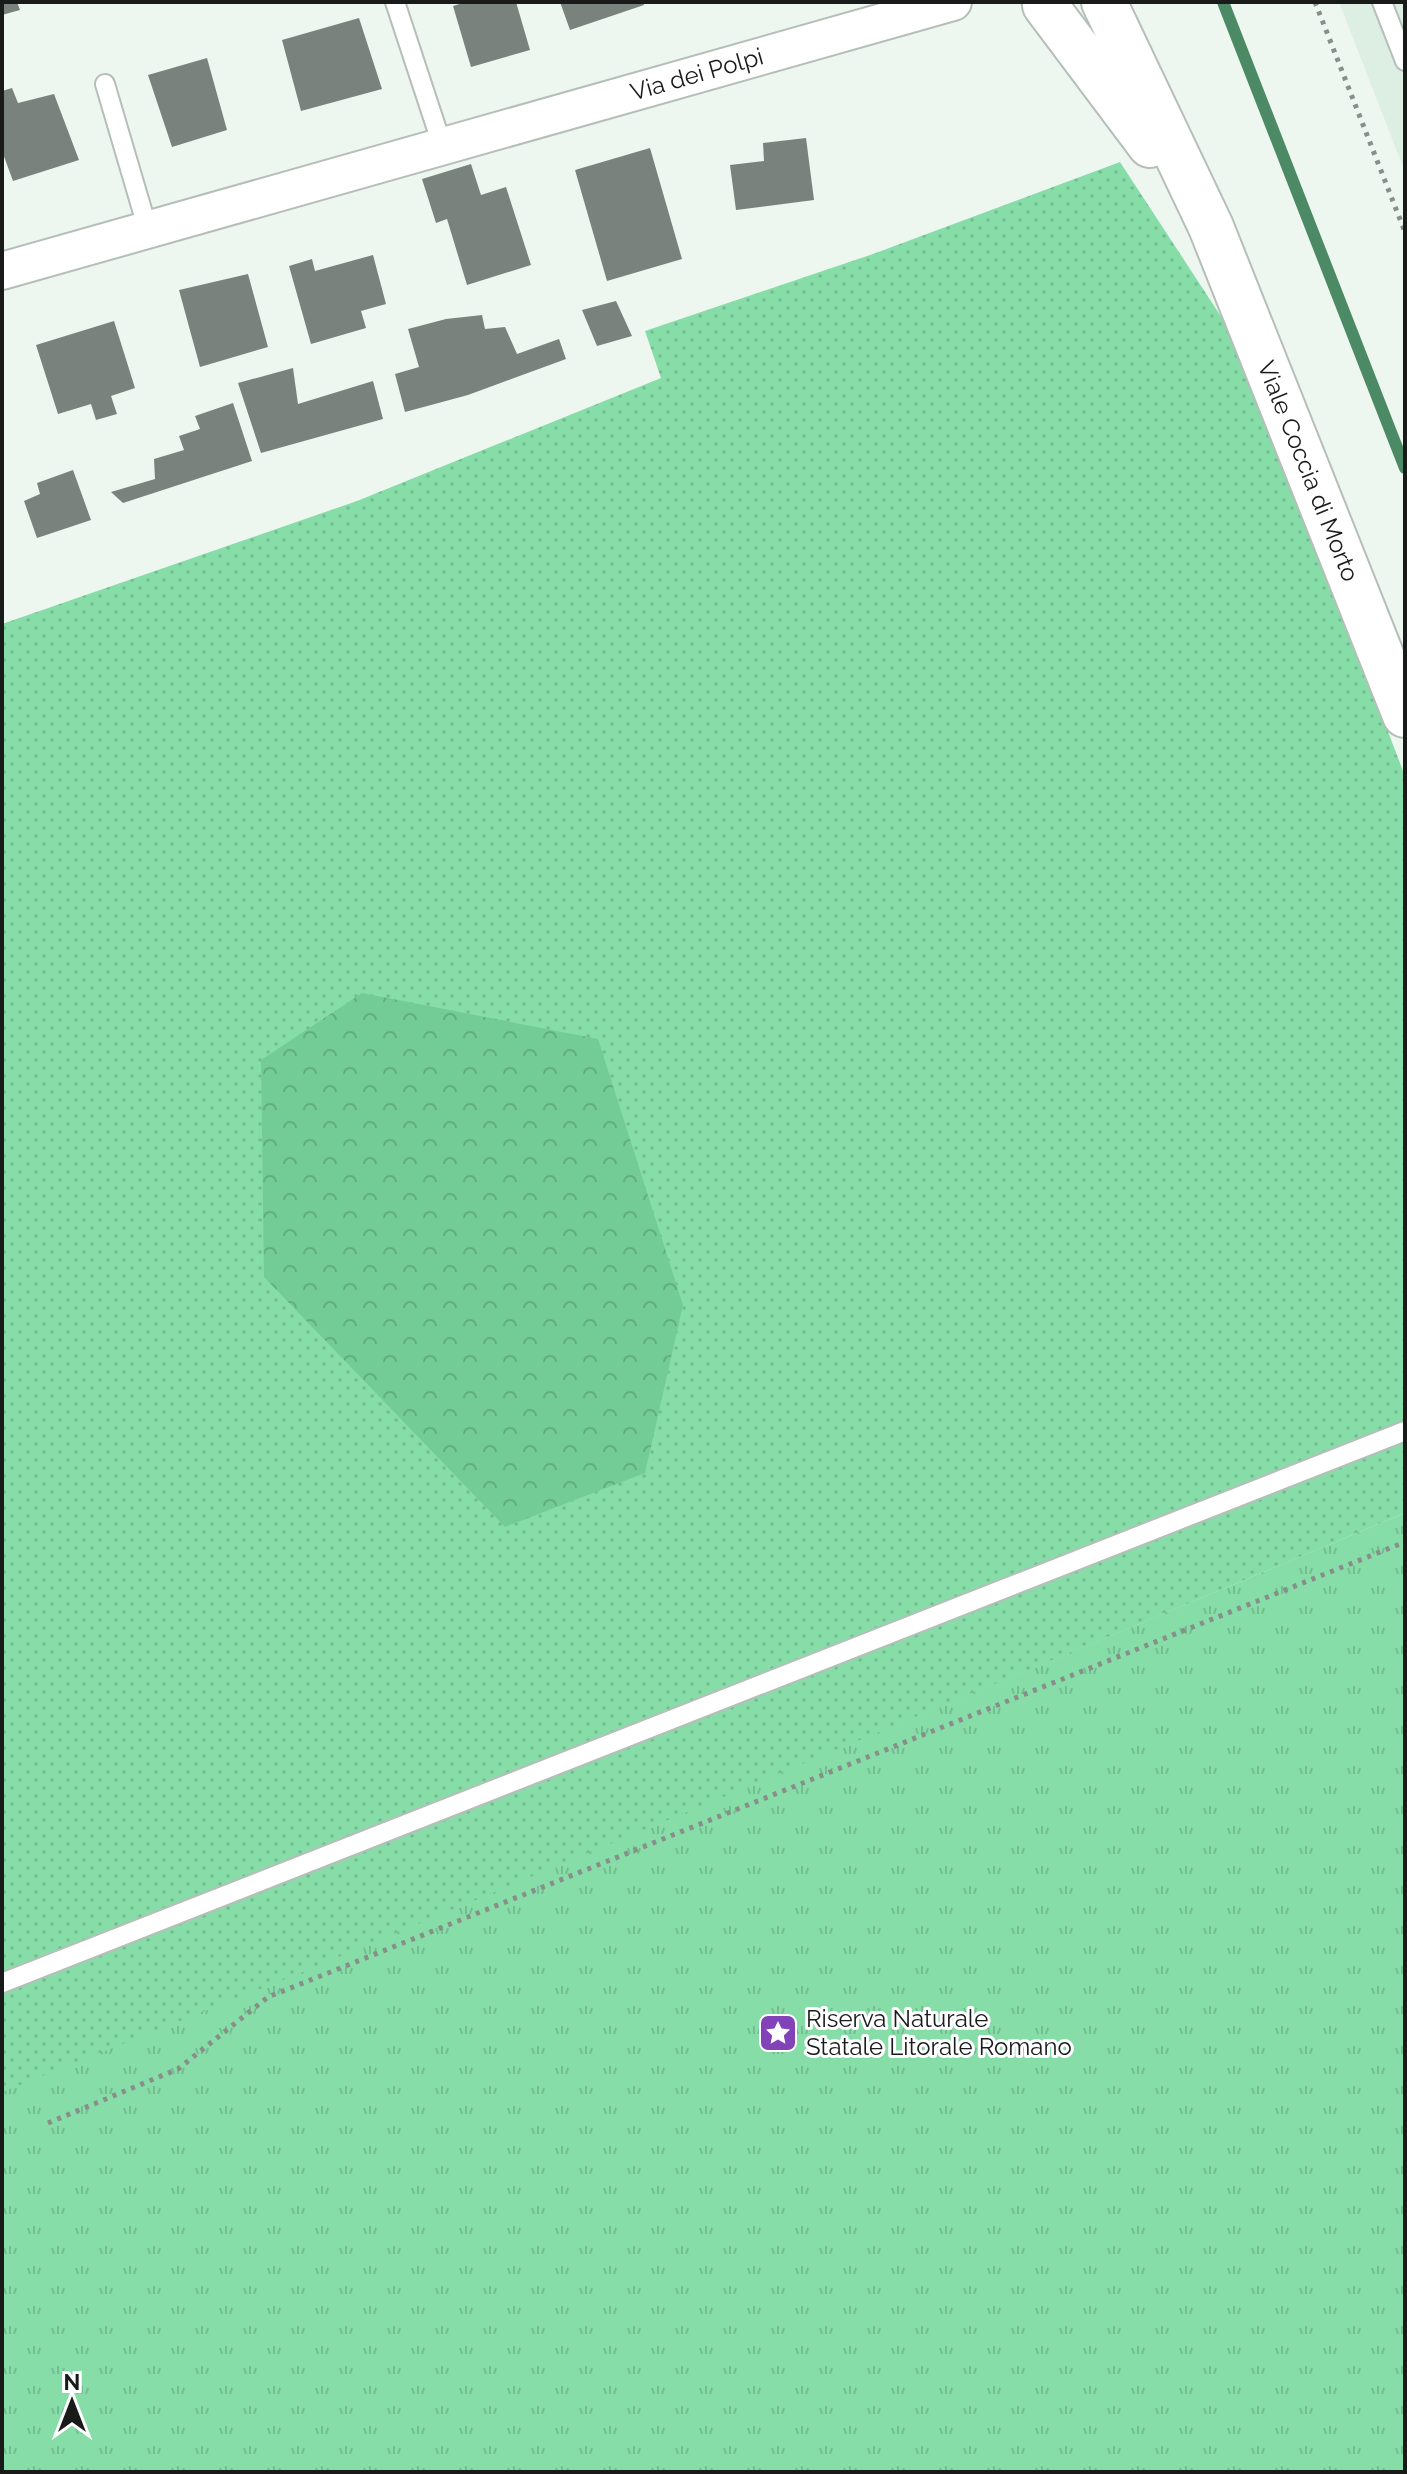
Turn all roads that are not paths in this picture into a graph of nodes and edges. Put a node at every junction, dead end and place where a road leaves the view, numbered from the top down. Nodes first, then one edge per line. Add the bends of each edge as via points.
1 (395, 2) edge
2 (953, 2) edge
3 (1104, 2) edge
4 (1382, 2) edge
5 (1051, 3) edge
6 (1405, 61) edge
7 (105, 84) dead end
8 (443, 148) junction
9 (1211, 227) junction
10 (148, 230) junction
11 (2, 271) edge
12 (1405, 715) edge
13 (1405, 1431) edge
14 (2, 1983) edge

1 - 8 lane
2 - 8 street, Via dei Polpi
3 - 9 street, Viale Coccia di Morto
4 - 6 lane
5 - 9 street, Viale Coccia di Morto
7 - 10 lane
8 - 10 street, Via dei Polpi
9 - 12 street, Viale Coccia di Morto
10 - 11 street, Via dei Polpi
13 - 14 lane

